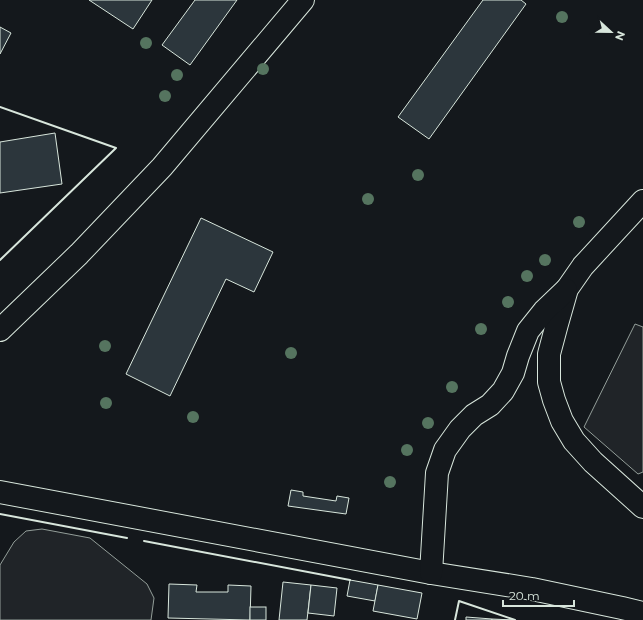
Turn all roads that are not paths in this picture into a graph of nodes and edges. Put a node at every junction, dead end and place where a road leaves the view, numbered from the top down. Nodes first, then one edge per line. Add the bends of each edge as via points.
1 (303, 0) edge
2 (643, 201) edge
3 (567, 289) junction
4 (0, 330) edge
5 (0, 492) edge
6 (643, 506) edge
7 (431, 573) junction
8 (643, 613) edge

1 - 4 street via 162,167 79,254
2 - 3 street via 583,266
3 - 6 street via 550,354 549,382 554,400 562,421 574,441 593,462
3 - 7 street via 528,331 513,373 503,391 460,429 445,450 437,473
5 - 7 street
7 - 8 street via 532,589

